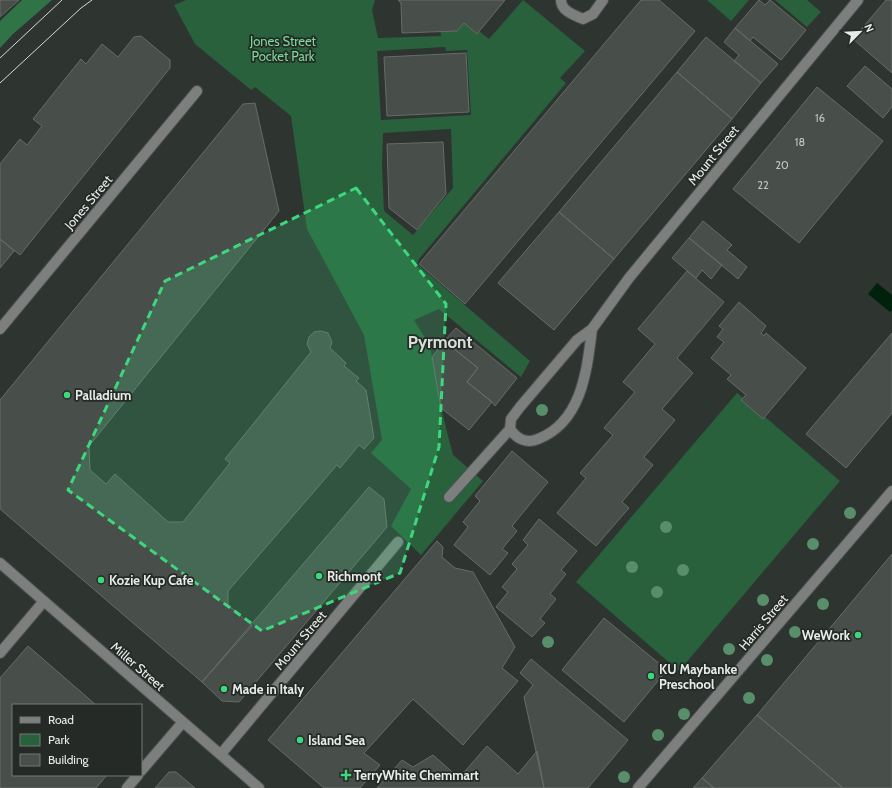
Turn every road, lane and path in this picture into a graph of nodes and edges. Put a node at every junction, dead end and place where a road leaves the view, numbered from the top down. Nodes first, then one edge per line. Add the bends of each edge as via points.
1 (561, 0) edge
2 (603, 0) edge
3 (858, 0) edge
4 (197, 91) dead end
5 (0, 329) edge
6 (592, 329) junction
7 (510, 429) junction
8 (892, 491) edge
9 (449, 497) dead end
10 (398, 542) dead end
11 (0, 563) edge
12 (44, 601) junction
13 (0, 653) edge
14 (183, 722) junction
15 (221, 754) junction
16 (142, 770) edge
17 (137, 776) edge
18 (127, 788) edge
19 (259, 788) edge
20 (638, 788) edge

1 - 2 street via 561,4 568,12 583,19 593,14
3 - 6 street, Mount Street via 629,278
4 - 5 street, Jones Street
6 - 7 street, Mount Street via 577,340 520,407 511,419
6 - 7 street, Mount Street via 586,375 579,397 567,418 547,436 535,441 526,441 515,436
7 - 9 street, Mount Street
8 - 20 street, Harris Street
10 - 15 street, Mount Street
11 - 12 street, Miller Street
12 - 13 street
12 - 14 street, Miller Street
14 - 15 street, Miller Street
14 - 16 street
15 - 19 street, Miller Street
17 - 18 street

